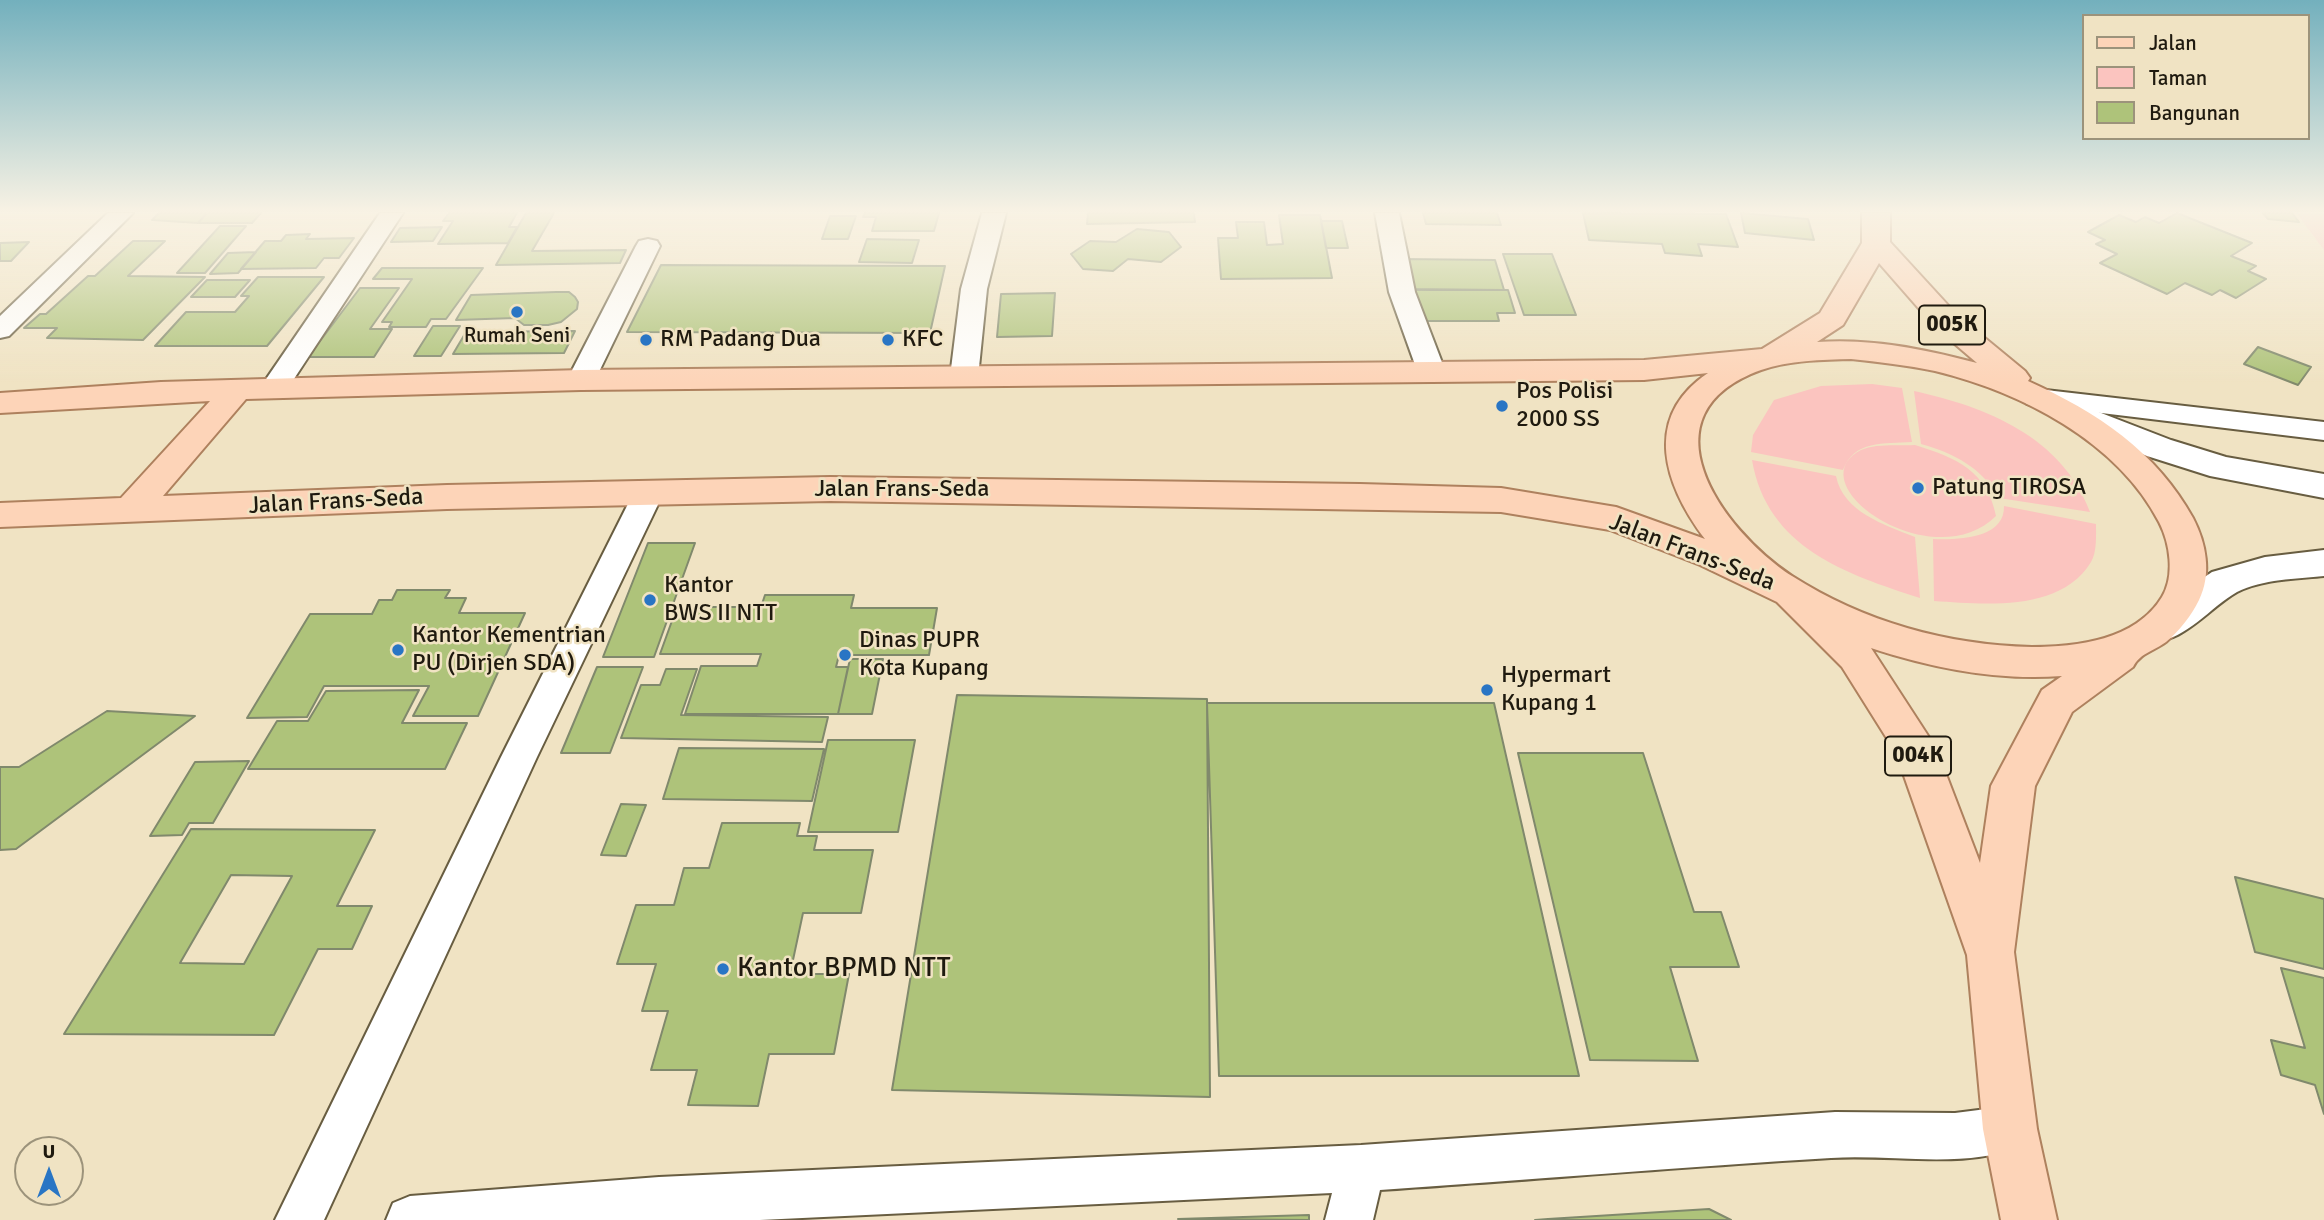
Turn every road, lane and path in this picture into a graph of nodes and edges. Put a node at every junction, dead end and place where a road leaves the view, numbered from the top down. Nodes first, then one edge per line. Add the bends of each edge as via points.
1 (63, 270) edge
2 (353, 270) edge
3 (636, 270) edge
4 (979, 270) edge
5 (1398, 270) edge
6 (1856, 270) edge
7 (1908, 270) edge
8 (0, 330) edge
9 (1770, 358) junction
10 (1432, 373) junction
11 (964, 377) junction
12 (581, 380) junction
13 (274, 388) junction
14 (237, 390) junction
15 (2037, 398) junction
16 (0, 403) edge
17 (2324, 431) edge
18 (2324, 486) edge
19 (649, 492) junction
20 (131, 511) junction
21 (0, 515) edge
22 (2324, 564) edge
23 (1789, 591) junction
24 (2152, 632) junction
25 (1991, 955) junction
26 (2010, 1129) junction
27 (1361, 1168) junction
28 (299, 1220) edge
29 (410, 1220) edge
30 (1349, 1220) edge
31 (2029, 1220) edge

1 - 8 street
2 - 13 street
3 - 12 street
4 - 11 street
5 - 10 street
6 - 9 main road, 005K via 1832,319
7 - 15 main road, 005K via 1946,321
9 - 10 main road via 1644,370
9 - 15 main road via 1819,351 1897,354 1968,371
9 - 23 main road via 1710,386 1692,408 1682,433 1682,463 1692,494 1714,527 1747,560
10 - 11 main road
11 - 12 main road
12 - 13 main road
13 - 14 main road
14 - 16 main road
14 - 20 main road
15 - 17 street
15 - 18 main road via 2159,449
15 - 24 main road via 2081,421 2119,449 2151,480 2174,513 2187,546 2188,578 2176,607
19 - 20 main road, Jalan Frans-Seda
19 - 23 main road, Jalan Frans-Seda via 960,489 1501,500 1616,519
19 - 28 street
20 - 21 main road, Jalan Frans-Seda
22 - 24 main road via 2266,570 2225,582
23 - 24 main road via 1840,619 1897,641 1956,656 2015,663 2070,661 2116,650
23 - 25 main road, 004K via 1856,656 1915,748
24 - 25 main road, 004K via 2056,701 2013,786
25 - 26 main road, 004K
26 - 27 street via 1955,1136 1835,1135
26 - 31 main road, 004K
27 - 29 street via 659,1201
27 - 30 street

